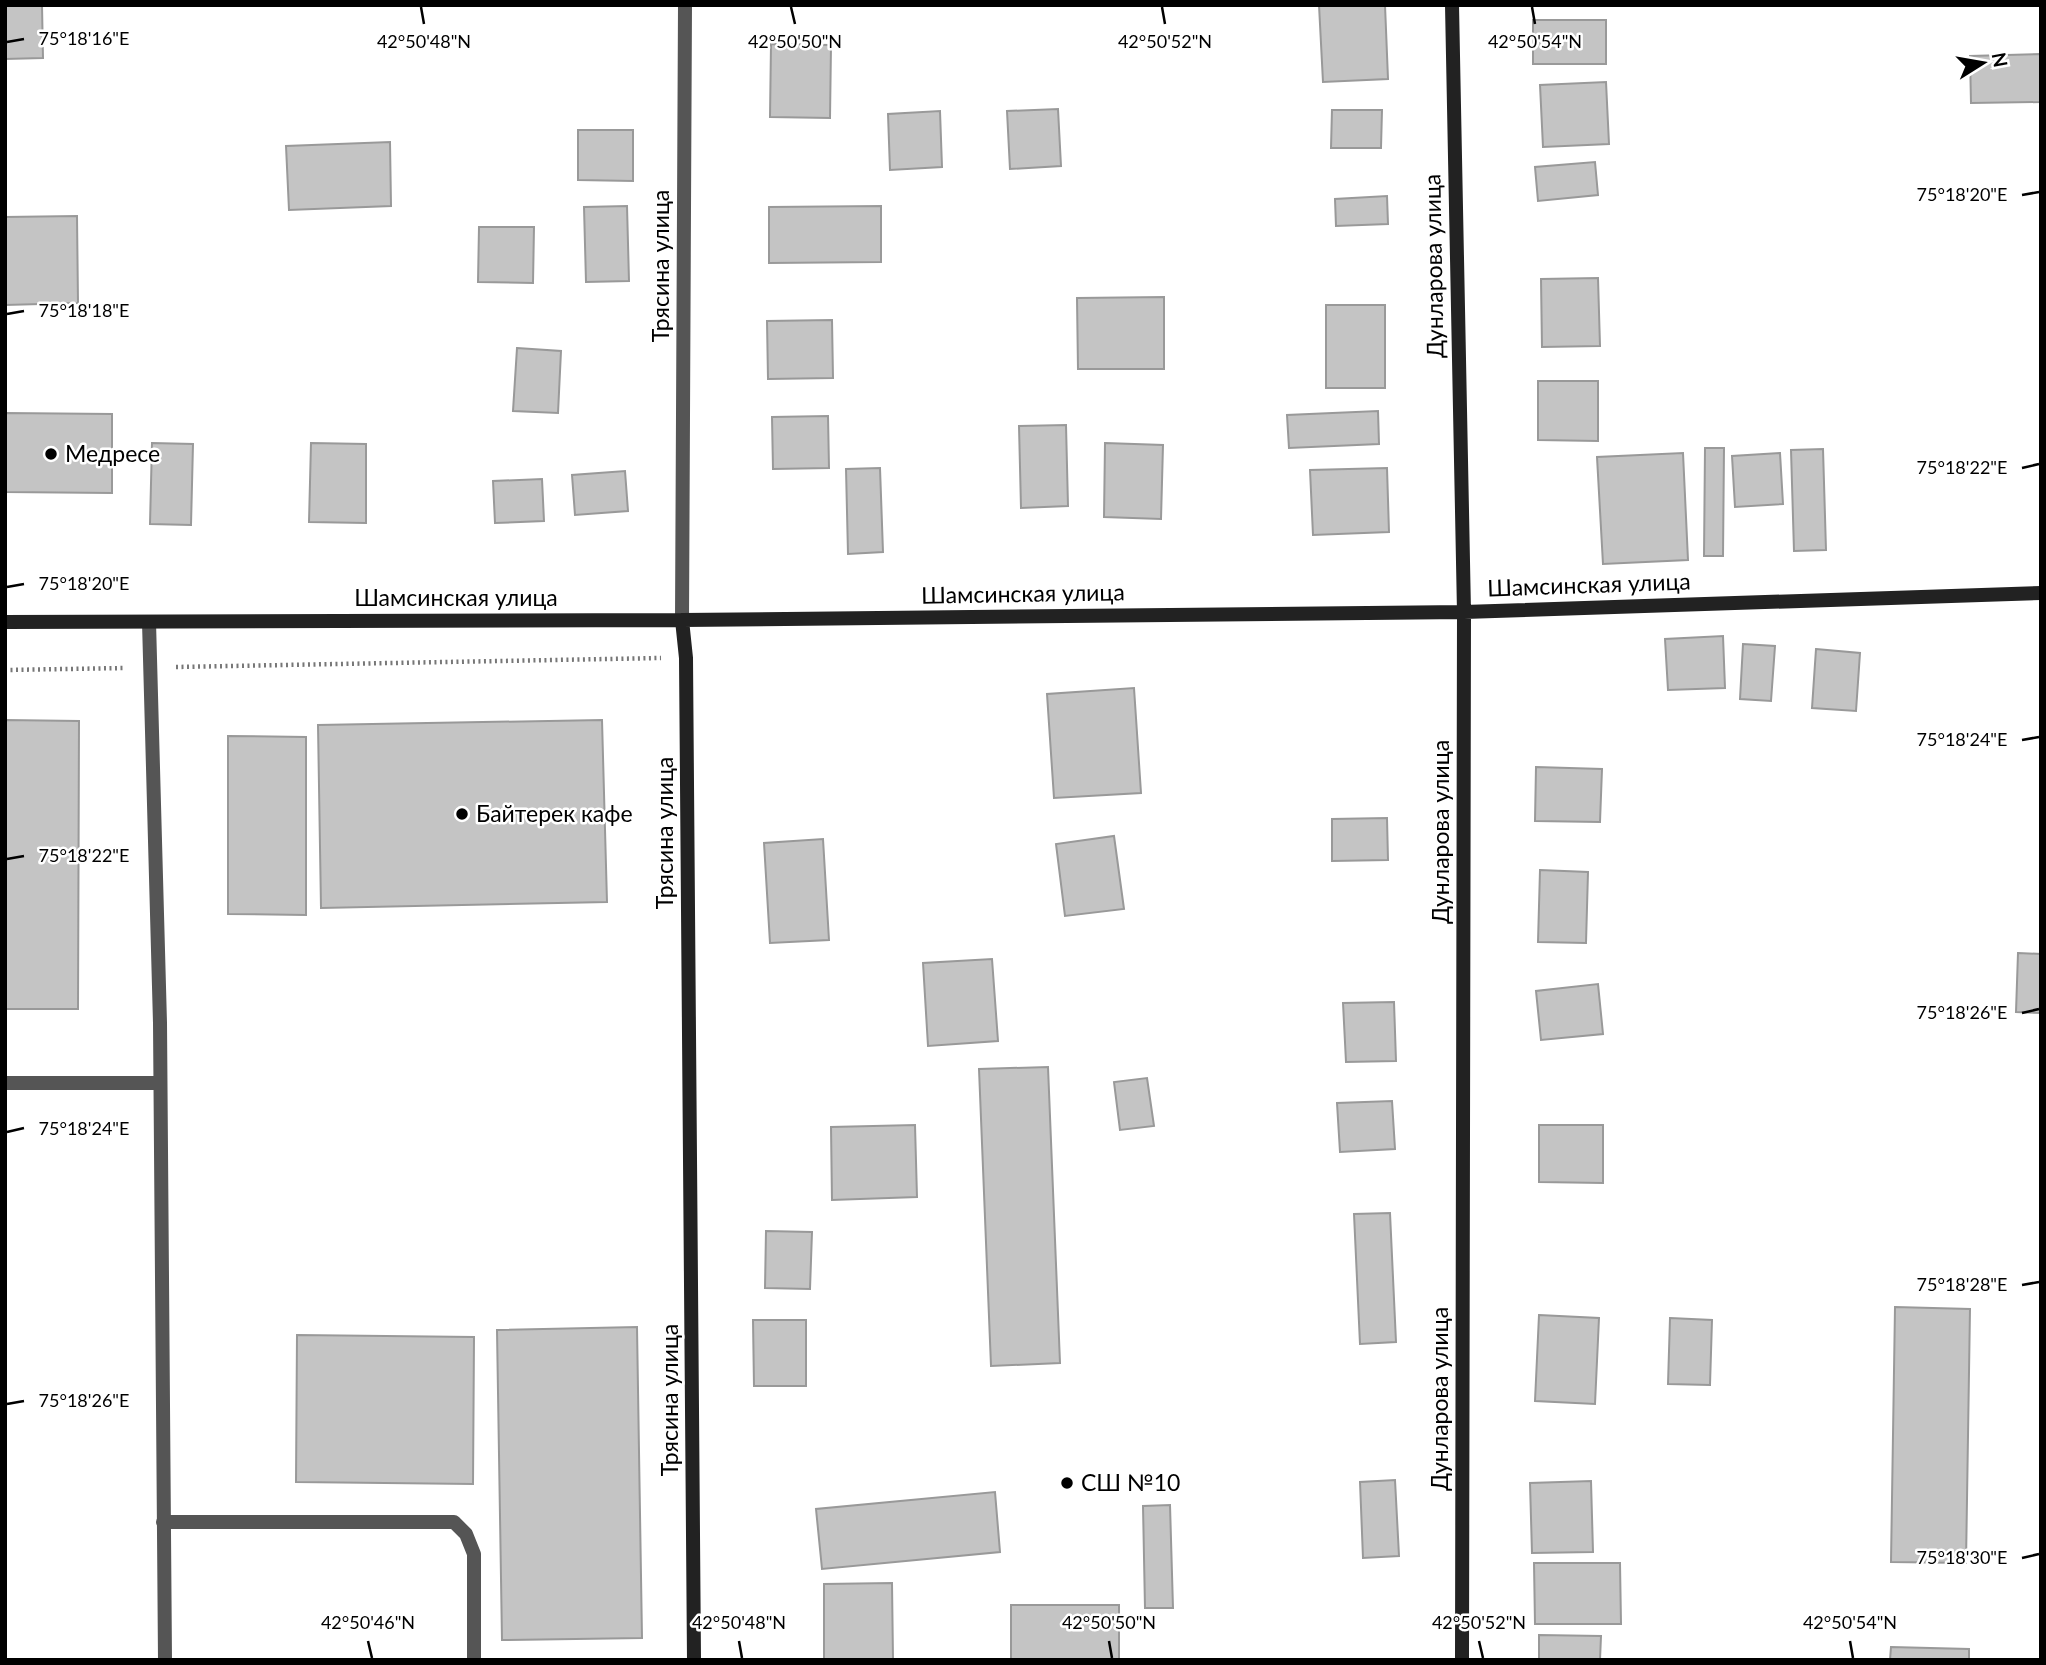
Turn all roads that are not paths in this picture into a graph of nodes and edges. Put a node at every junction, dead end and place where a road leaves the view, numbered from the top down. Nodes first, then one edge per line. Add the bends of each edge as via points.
1 (685, 5) edge
2 (1452, 5) edge
3 (2041, 593) edge
4 (1464, 612) junction
5 (682, 620) junction
6 (5, 622) edge
7 (149, 622) junction
8 (5, 1083) edge
9 (160, 1083) junction
10 (163, 1522) junction
11 (164, 1660) edge
12 (474, 1660) edge
13 (694, 1660) edge
14 (1462, 1660) edge

1 - 5 street, Трясина улица
2 - 4 street, Дунларова улица
3 - 4 street, Шамсинская улица
4 - 5 street, Шамсинская улица
4 - 14 street, Дунларова улица
5 - 7 street, Шамсинская улица
5 - 13 street, Трясина улица via 686,658
6 - 7 street, Шамсинская улица
7 - 9 street
8 - 9 street
9 - 10 street
10 - 11 street
10 - 12 street via 454,1522 466,1534 474,1554

